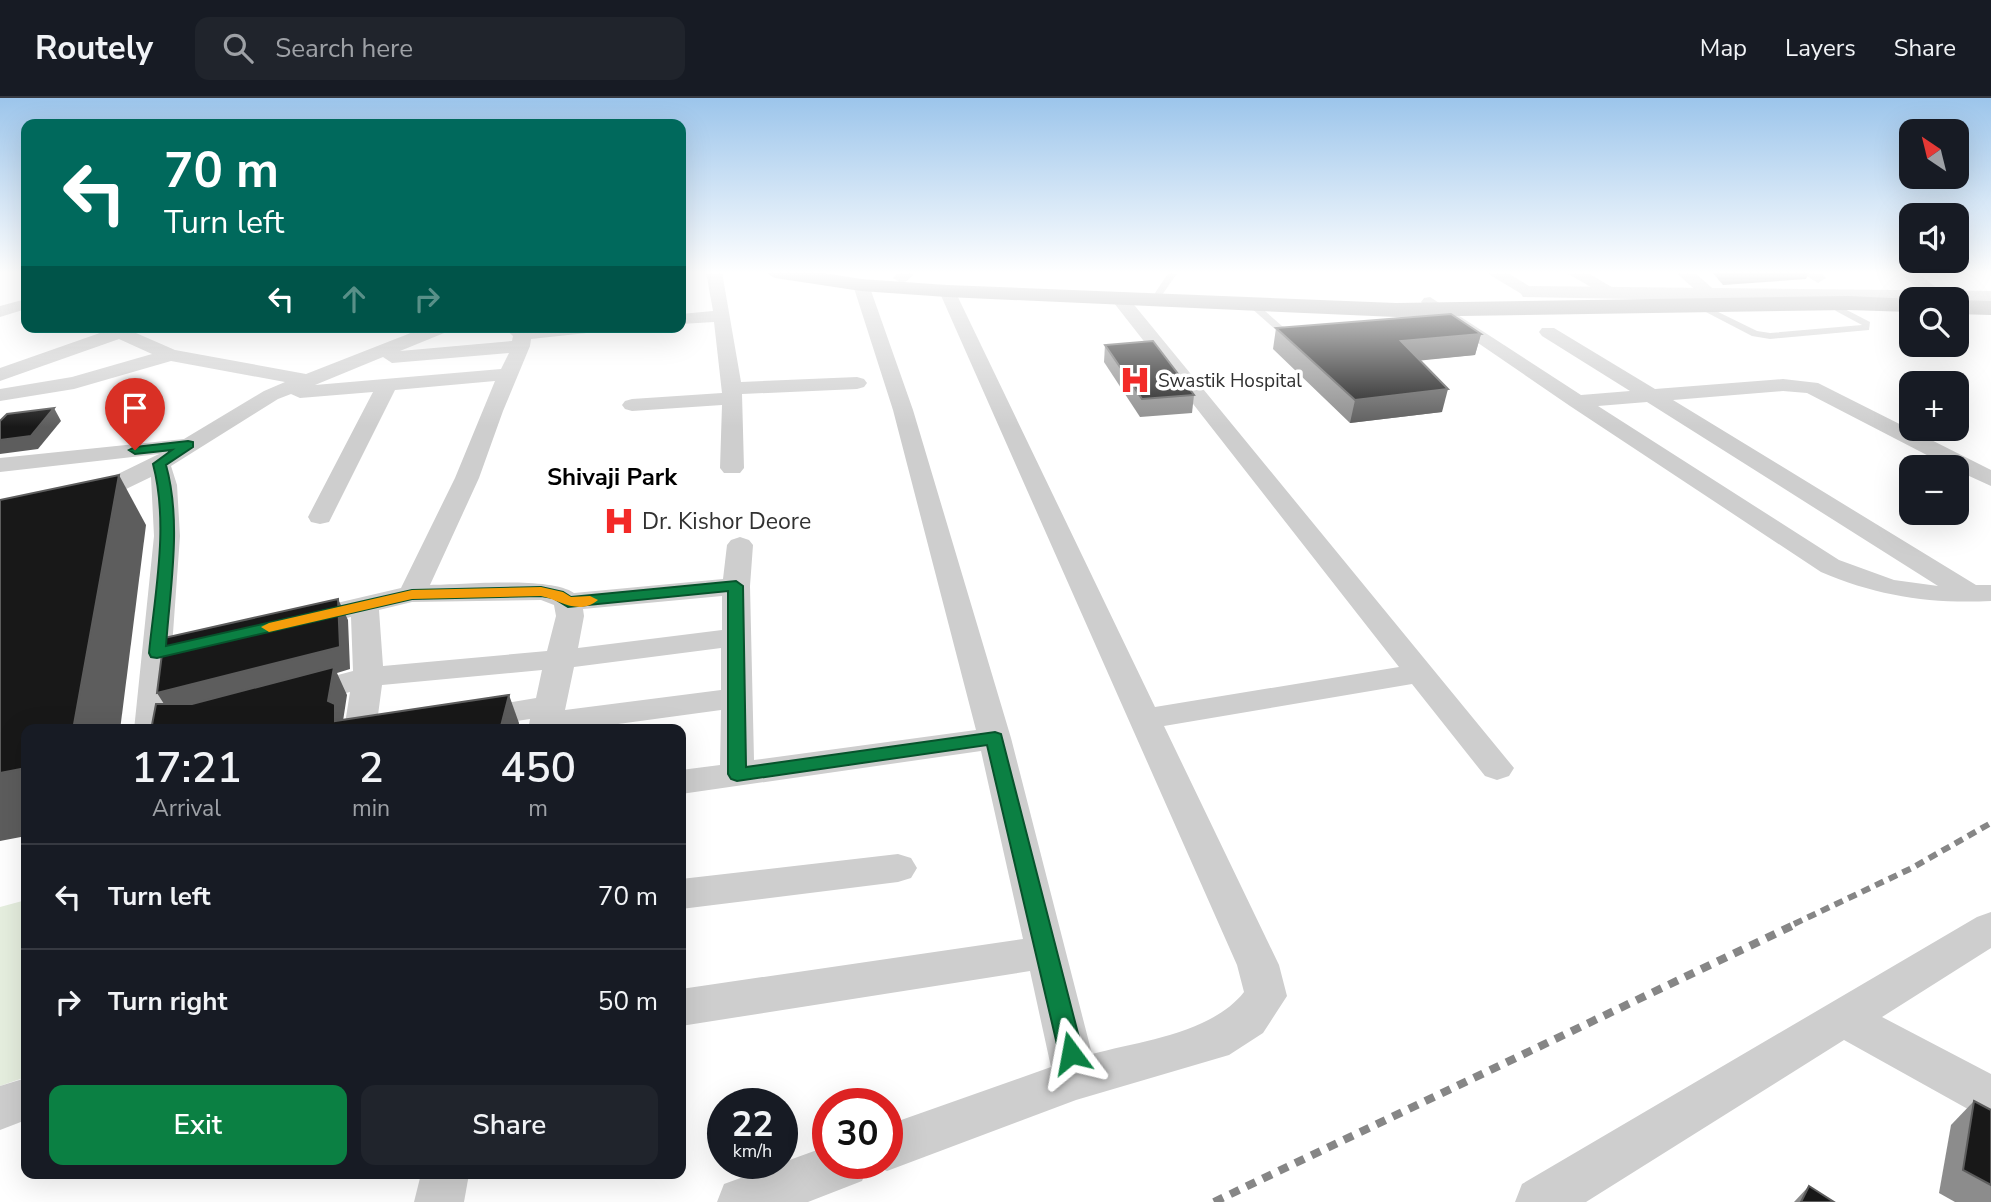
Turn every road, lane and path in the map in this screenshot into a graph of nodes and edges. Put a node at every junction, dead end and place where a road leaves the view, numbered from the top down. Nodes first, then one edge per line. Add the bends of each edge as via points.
1 (722, 324) edge
2 (877, 324) edge
3 (965, 324) edge
4 (1140, 324) edge
5 (1275, 324) edge
6 (1448, 324) edge
7 (1740, 324) edge
8 (1866, 324) edge
9 (1311, 332) edge
10 (1548, 332) dead end
11 (119, 333) edge
12 (133, 333) edge
13 (427, 333) edge
14 (544, 333) edge
15 (518, 336) edge
16 (170, 355) junction
17 (357, 360) junction
18 (508, 374) junction
19 (0, 375) edge
20 (305, 380) junction
21 (857, 383) dead end
22 (387, 385) junction
23 (732, 393) junction
24 (0, 395) edge
25 (271, 395) junction
26 (1649, 396) junction
27 (1577, 402) junction
28 (632, 405) dead end
29 (188, 444) junction
30 (159, 464) junction
31 (0, 465) edge
32 (732, 468) dead end
33 (1991, 480) edge
34 (72, 506) edge
35 (320, 517) dead end
36 (740, 545) dead end
37 (736, 586) junction
38 (412, 594) junction
39 (1981, 594) edge
40 (568, 602) junction
41 (365, 604) junction
42 (274, 626) edge
43 (736, 637) junction
44 (561, 659) junction
45 (1420, 673) junction
46 (368, 677) junction
47 (737, 698) junction
48 (275, 702) edge
49 (1144, 719) junction
50 (453, 720) edge
51 (546, 720) edge
52 (152, 724) edge
53 (361, 724) edge
54 (995, 738) junction
55 (1497, 768) dead end
56 (737, 774) junction
57 (686, 781) edge
58 (898, 868) dead end
59 (686, 893) edge
60 (1991, 928) edge
61 (1047, 952) junction
62 (686, 1006) edge
63 (1842, 1017) junction
64 (1076, 1079) junction
65 (1991, 1098) edge
66 (21, 1101) edge
67 (0, 1108) edge
68 (903, 1142) edge
69 (812, 1176) edge
70 (443, 1179) edge
71 (439, 1202) edge
72 (742, 1202) edge
73 (1540, 1202) edge

1 - 23 street
2 - 54 street
3 - 49 street
4 - 45 street
5 - 9 lane via 1283,330
6 - 27 street
7 - 8 lane via 1755,334 1770,336 1866,328
10 - 26 street
11 - 19 street
12 - 16 street
13 - 17 street
14 - 15 street
15 - 17 street
15 - 18 street
16 - 20 street
16 - 24 street via 74,383
17 - 20 street
18 - 22 street
18 - 38 street via 467,478
20 - 25 street
21 - 23 street
22 - 25 street
22 - 35 street
23 - 28 street
23 - 32 street
25 - 29 street
26 - 27 street
26 - 33 street via 1783,385 1811,387
26 - 39 street
27 - 39 street via 1830,566 1901,592
29 - 30 street
29 - 31 street
30 - 34 street
30 - 52 street via 165,485 170,650
36 - 37 street
37 - 40 street
37 - 43 street
38 - 40 street via 541,592
38 - 41 street
40 - 44 street via 570,616
41 - 42 street
41 - 46 street
43 - 44 street
43 - 47 street
44 - 46 street
44 - 51 street
45 - 49 street
45 - 55 street
46 - 48 street
46 - 53 street
47 - 51 street
47 - 56 street
49 - 64 street via 1258,965 1266,996 1248,1020 1213,1041
50 - 51 street
54 - 56 street
54 - 61 street
56 - 57 street
58 - 59 street
60 - 63 street
61 - 62 street
61 - 64 street
63 - 65 street
63 - 73 street
64 - 68 street
66 - 67 street
69 - 72 street
70 - 71 street

